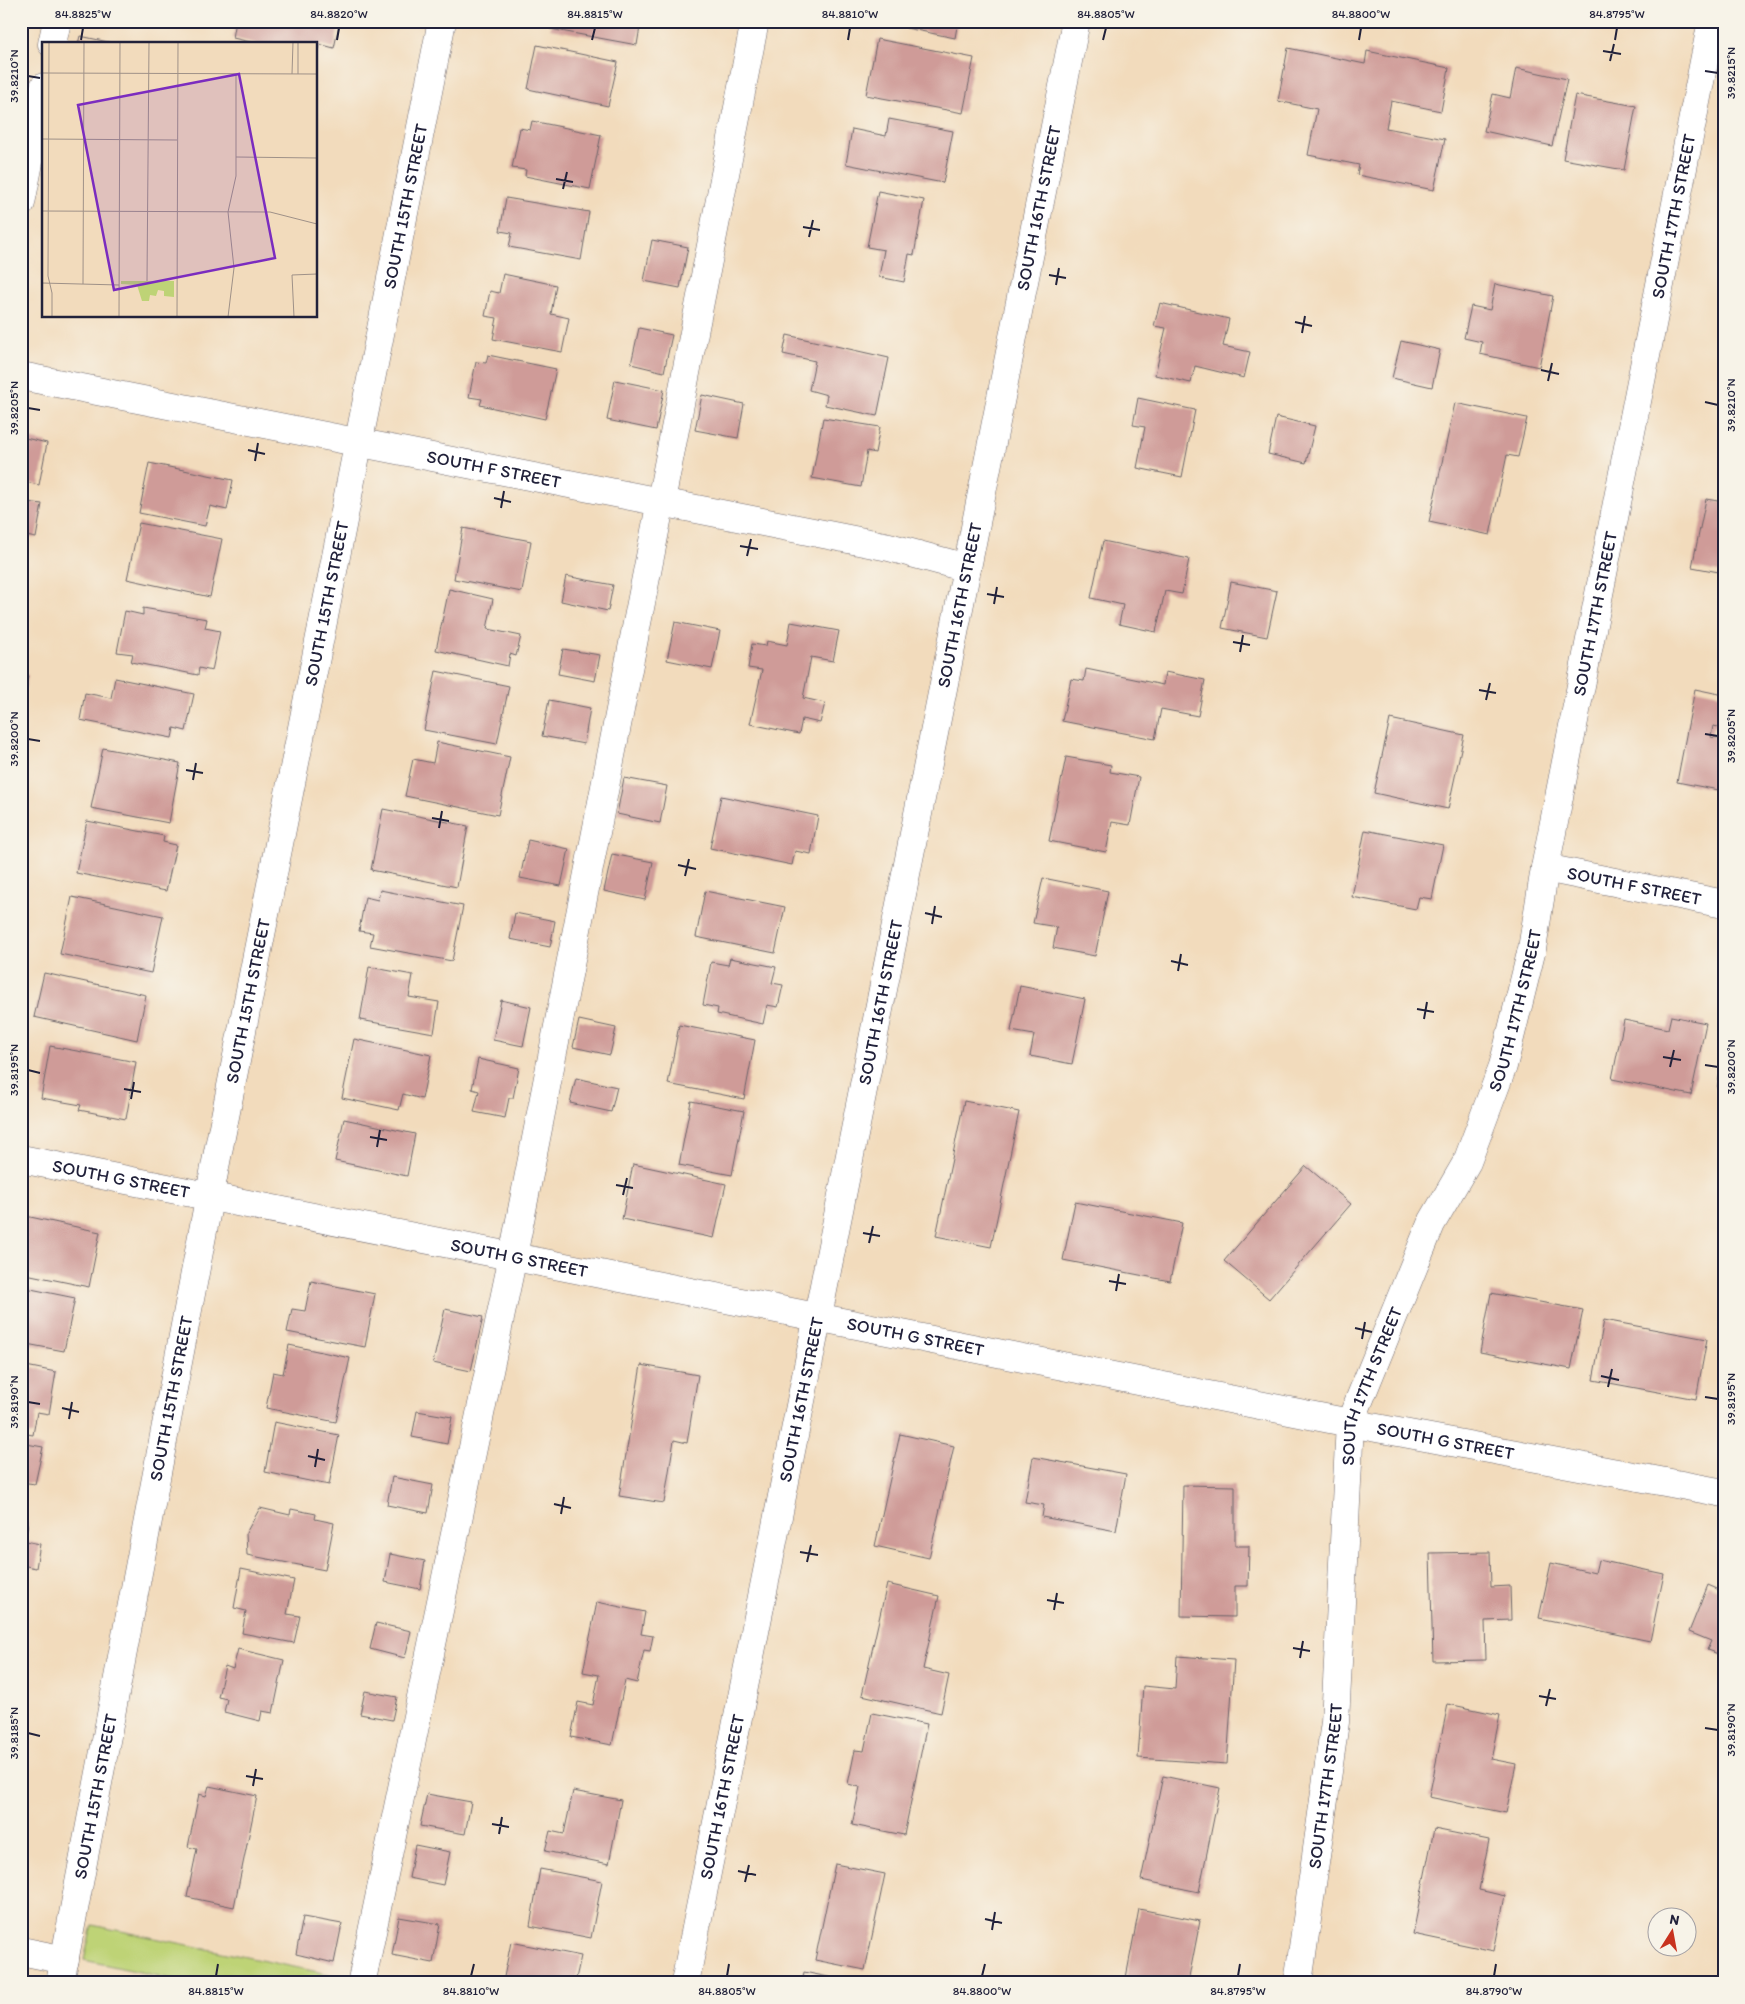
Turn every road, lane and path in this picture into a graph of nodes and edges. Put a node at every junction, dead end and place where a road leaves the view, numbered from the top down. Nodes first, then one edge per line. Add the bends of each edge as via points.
1 (56, 21) edge
2 (442, 21) edge
3 (755, 21) edge
4 (1076, 21) edge
5 (1712, 21) edge
6 (52, 42) edge
7 (42, 97) edge
8 (21, 203) edge
9 (21, 376) edge
10 (357, 443) junction
11 (660, 502) junction
12 (966, 568) junction
13 (1545, 868) junction
14 (1724, 904) edge
15 (21, 1159) edge
16 (209, 1196) junction
17 (513, 1256) junction
18 (816, 1316) junction
19 (1350, 1423) junction
20 (1724, 1493) edge
21 (21, 1952) edge
22 (62, 1971) edge
23 (362, 1980) dead end
24 (684, 1983) edge
25 (1298, 1983) edge

1 - 6 street
2 - 10 street, SOUTH 15TH STREET
3 - 11 street
4 - 12 street, SOUTH 16TH STREET
5 - 13 street, SOUTH 17TH STREET
7 - 8 street
9 - 10 street, SOUTH F STREET
10 - 11 street, SOUTH F STREET
10 - 16 street, SOUTH 15TH STREET
11 - 12 street, SOUTH F STREET via 889,546
11 - 17 street
12 - 18 street, SOUTH 16TH STREET
13 - 14 street, SOUTH F STREET
13 - 19 street, SOUTH 17TH STREET via 1532,948 1503,1066 1467,1162 1431,1224
15 - 16 street, SOUTH G STREET
16 - 17 street, SOUTH G STREET
16 - 22 street, SOUTH 15TH STREET
17 - 18 street, SOUTH G STREET
17 - 23 street
18 - 19 street, SOUTH G STREET
18 - 24 street, SOUTH 16TH STREET
19 - 20 street, SOUTH G STREET
19 - 25 street, SOUTH 17TH STREET via 1335,1722
21 - 22 street

